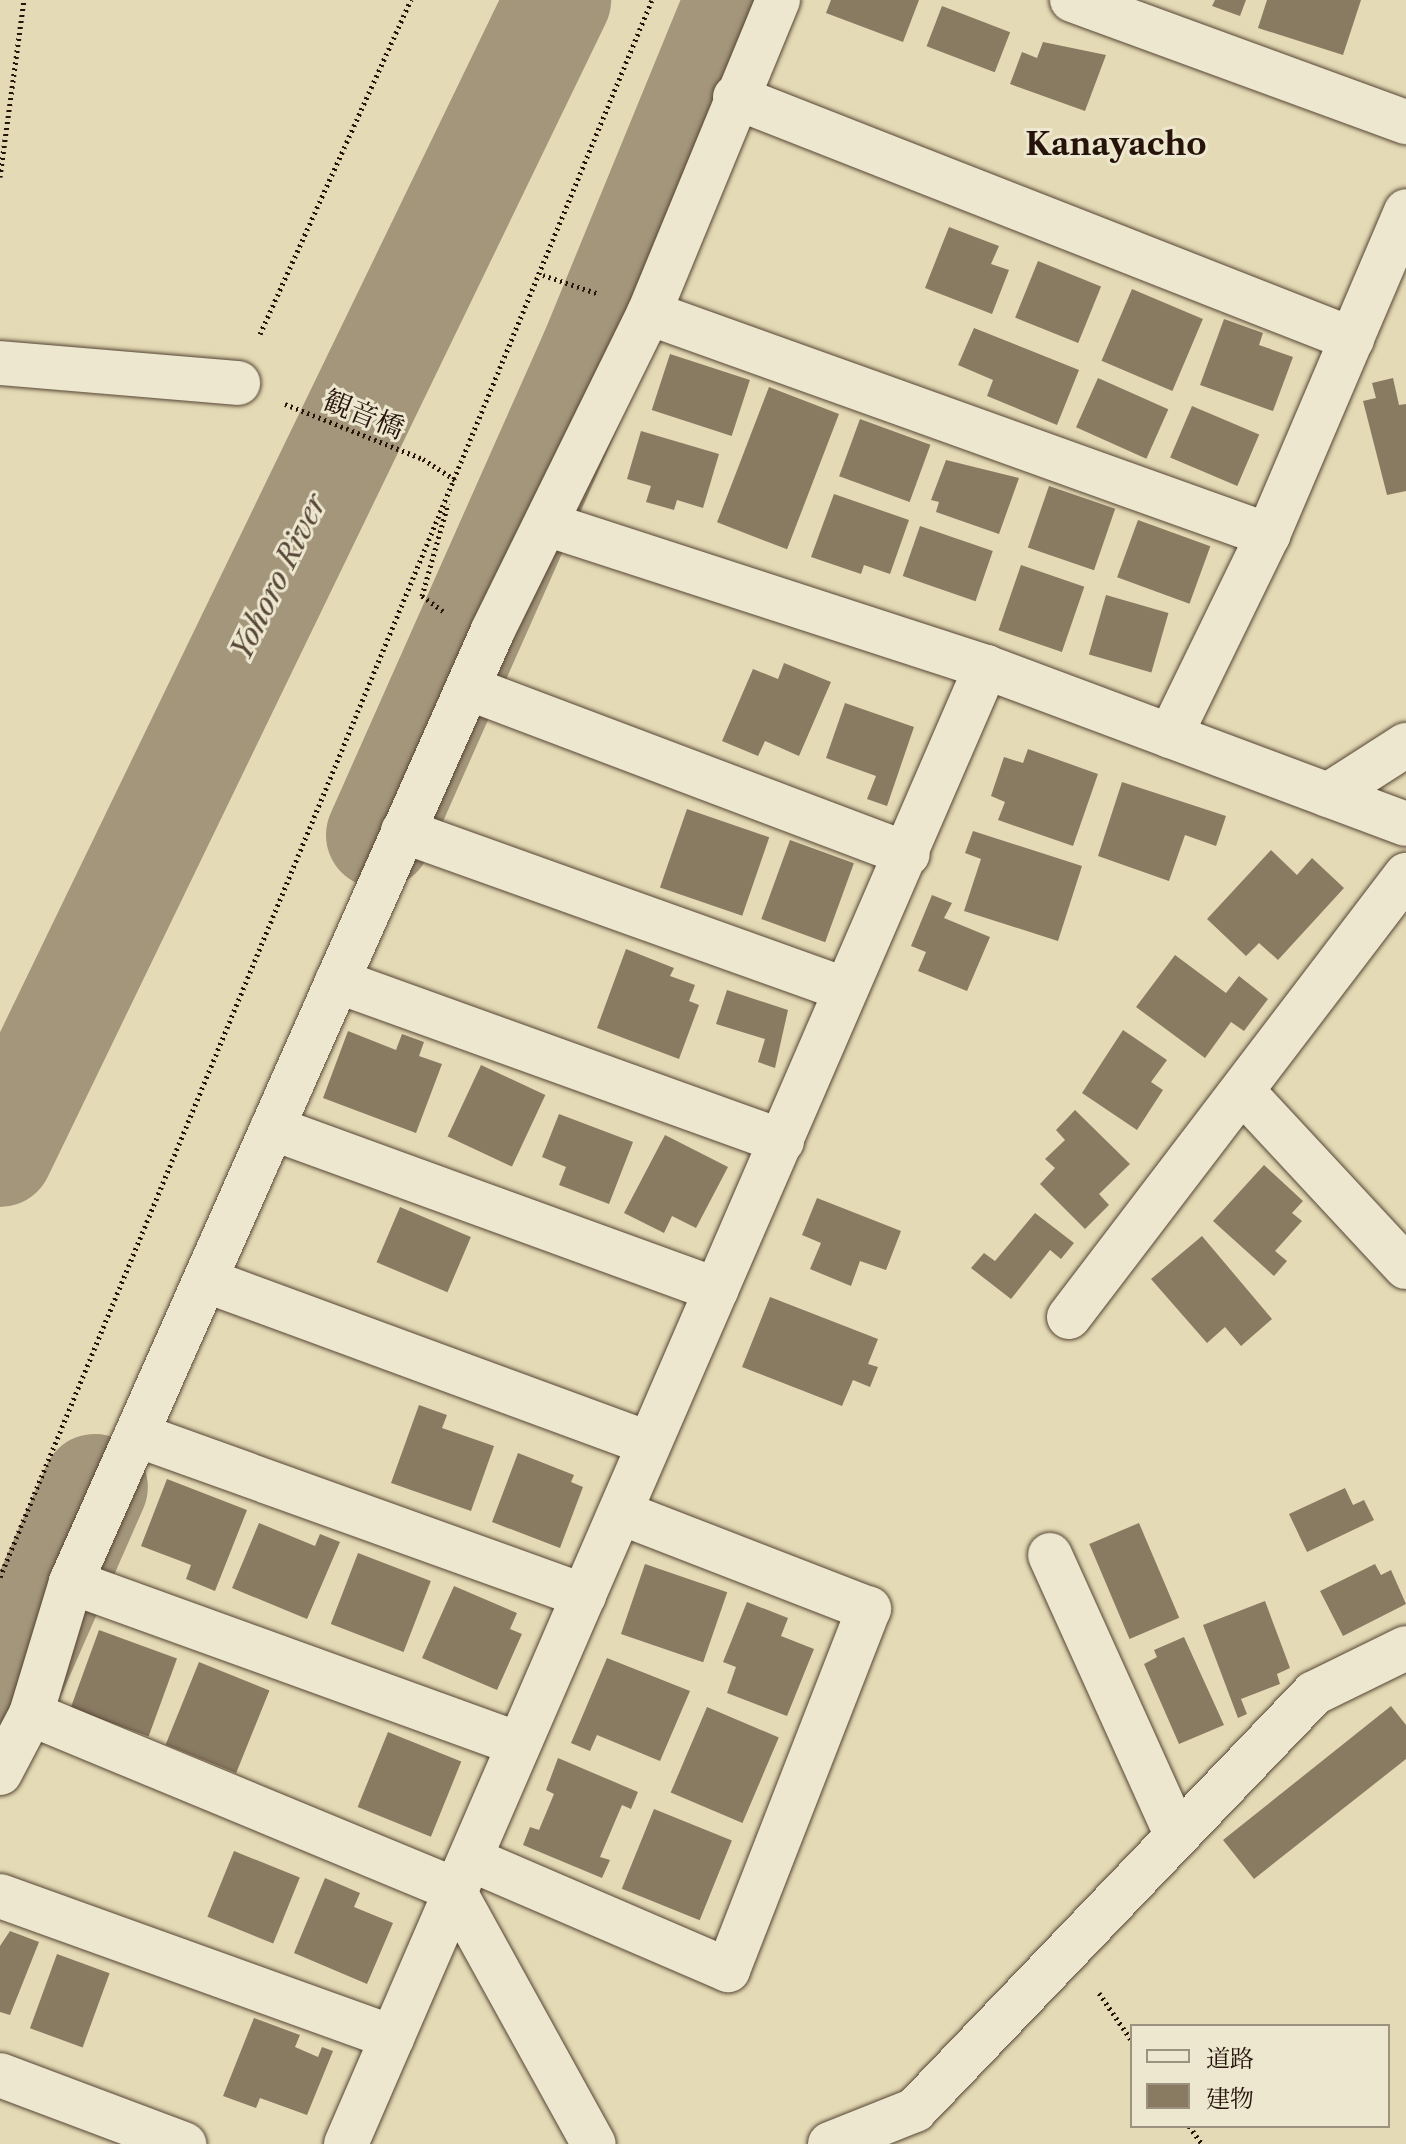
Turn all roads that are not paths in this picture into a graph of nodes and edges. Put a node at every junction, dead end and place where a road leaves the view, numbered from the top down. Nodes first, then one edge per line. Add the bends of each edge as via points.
1 (778, 0) edge
2 (1072, 0) edge
3 (735, 97) junction
4 (1406, 122) edge
5 (1406, 211) edge
6 (632, 306) junction
7 (1352, 339) junction
8 (0, 363) edge
9 (238, 383) road end
10 (546, 524) junction
11 (1268, 535) junction
12 (986, 667) junction
13 (468, 688) junction
14 (1170, 736) junction
15 (1406, 745) edge
16 (1328, 795) junction
17 (1406, 824) edge
18 (403, 831) junction
19 (908, 854) junction
20 (1406, 875) edge
21 (337, 981) junction
22 (845, 989) junction
23 (1245, 1094) junction
24 (272, 1128) junction
25 (782, 1141) junction
26 (1406, 1267) edge
27 (210, 1282) junction
28 (716, 1290) junction
29 (1069, 1317) dead end
30 (140, 1436) junction
31 (645, 1442) junction
32 (624, 1514) junction
33 (1050, 1555) dead end
34 (71, 1582) junction
35 (584, 1596) junction
36 (1406, 1648) edge
37 (31, 1714) junction
38 (519, 1744) junction
39 (0, 1773) edge
40 (1177, 1836) junction
41 (462, 1874) junction
42 (0, 1896) edge
43 (392, 2037) junction
44 (0, 2075) edge
45 (184, 2144) edge
46 (346, 2144) edge
47 (594, 2144) edge
48 (830, 2144) edge

1 - 3 street
2 - 4 street
3 - 6 street
3 - 7 street
5 - 7 street
6 - 10 street
6 - 11 street
7 - 11 street
8 - 9 street
10 - 12 street
10 - 13 street
11 - 14 street
12 - 14 street
12 - 19 street
13 - 18 street
13 - 19 street
14 - 16 street
15 - 16 street
16 - 17 street
18 - 21 street
18 - 22 street
19 - 22 street
20 - 23 street
21 - 24 street
21 - 25 street
22 - 25 street
23 - 26 street
23 - 29 street
24 - 27 street
24 - 28 street
25 - 28 street
27 - 30 street
27 - 31 street
28 - 31 street
30 - 34 street
30 - 35 street
31 - 32 street
32 - 35 street
32 - 41 street via 869,1609 728,1970
33 - 40 street
34 - 37 street
34 - 38 street
35 - 38 street
36 - 40 street via 1314,1693
37 - 39 street
37 - 41 street
38 - 41 street
40 - 48 street via 915,2110
41 - 43 street
41 - 47 street
42 - 43 street
43 - 46 street
44 - 45 street

